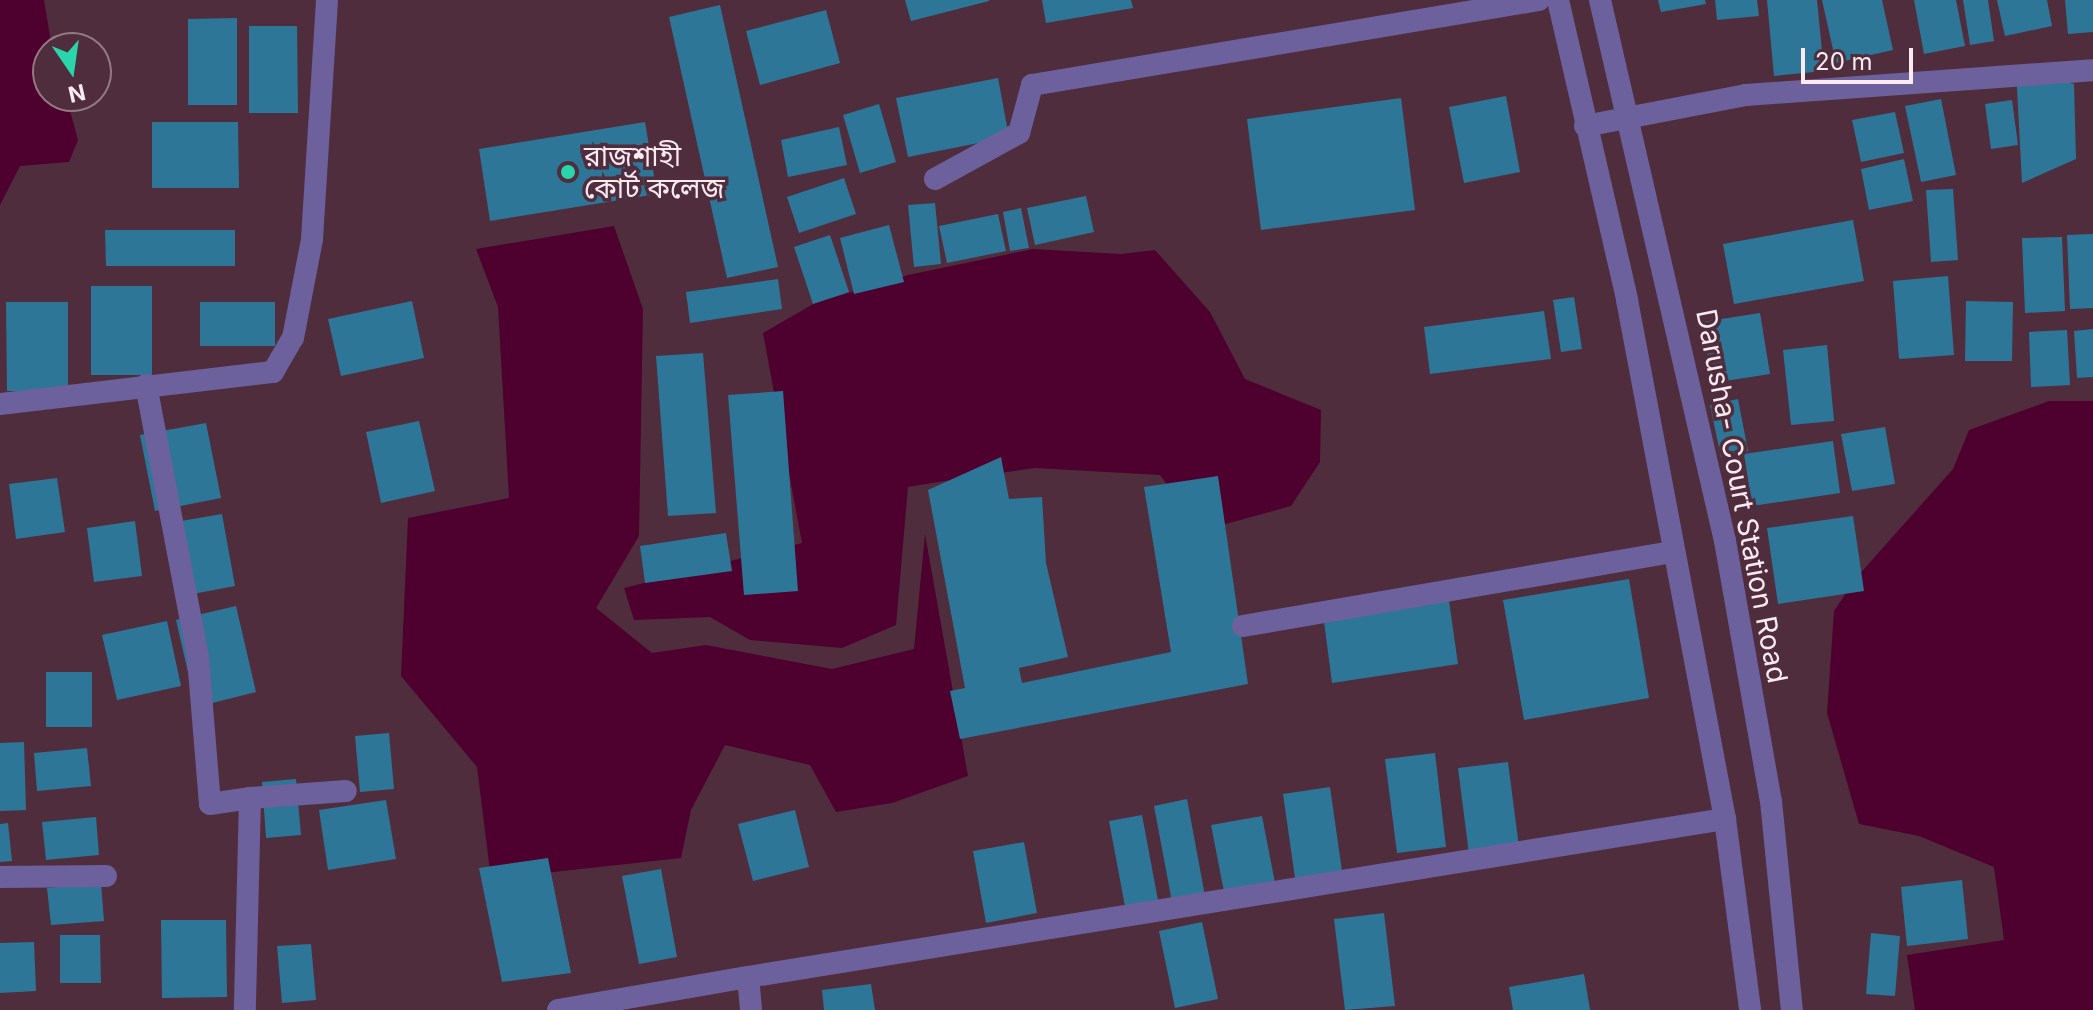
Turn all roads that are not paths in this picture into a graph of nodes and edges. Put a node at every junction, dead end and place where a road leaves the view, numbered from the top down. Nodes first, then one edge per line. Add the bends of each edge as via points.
1 (327, 0) edge
2 (1539, 0) edge
3 (1558, 0) edge
4 (1600, 0) edge
5 (2093, 70) edge
6 (1630, 119) junction
7 (1585, 126) junction
8 (935, 179) dead end
9 (146, 385) junction
10 (0, 404) edge
11 (1673, 552) junction
12 (1243, 626) dead end
13 (346, 791) dead end
14 (250, 798) junction
15 (1725, 819) junction
16 (106, 876) dead end
17 (0, 877) edge
18 (748, 977) junction
19 (245, 1010) edge
20 (558, 1010) edge
21 (751, 1010) edge
22 (1750, 1010) edge
23 (1792, 1010) edge

1 - 9 street via 312,239 293,338 273,372
2 - 8 street via 1032,85 1019,133
3 - 7 street
4 - 6 street, Darusha- Court Station Road
5 - 6 street via 1746,95
6 - 7 street
6 - 23 street, Darusha- Court Station Road via 1725,541 1771,801
7 - 11 street via 1627,300
9 - 10 street
9 - 14 street via 198,658 210,804
11 - 12 street
11 - 15 street
13 - 14 street
14 - 19 street
15 - 18 street
15 - 22 street
16 - 17 street
18 - 20 street
18 - 21 street

